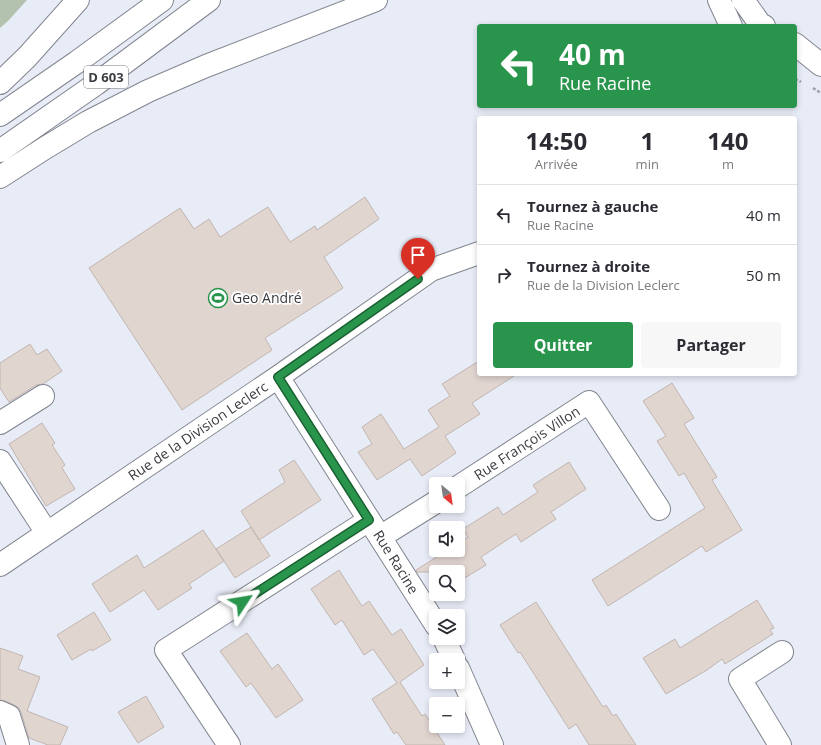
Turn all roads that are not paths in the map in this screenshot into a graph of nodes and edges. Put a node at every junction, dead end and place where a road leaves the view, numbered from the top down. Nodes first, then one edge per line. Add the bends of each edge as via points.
1 (78, 0) edge
2 (162, 0) edge
3 (209, 0) edge
4 (376, 0) edge
5 (719, 0) edge
6 (743, 0) edge
7 (730, 24) edge
8 (760, 24) edge
9 (797, 46) edge
10 (797, 62) edge
11 (821, 65) edge
12 (821, 68) edge
13 (0, 83) edge
14 (0, 115) edge
15 (0, 150) edge
16 (0, 177) edge
17 (477, 254) edge
18 (278, 377) junction
19 (43, 396) dead end
20 (0, 423) edge
21 (0, 461) edge
22 (465, 482) edge
23 (429, 505) edge
24 (659, 509) dead end
25 (375, 529) junction
26 (47, 533) junction
27 (0, 565) edge
28 (429, 614) edge
29 (782, 652) dead end
30 (465, 684) edge
31 (0, 712) edge
32 (18, 745) edge
33 (229, 745) edge
34 (492, 745) edge
35 (780, 745) edge

1 - 13 main road via 28,57
2 - 14 main road, D 603
3 - 15 main road, D 603 via 96,84
4 - 16 main road via 148,91 88,122
5 - 7 main road
6 - 8 main road
9 - 11 main road
10 - 12 main road
17 - 18 main road, Rue de la Division Leclerc via 431,270
18 - 25 main road, Rue Racine
18 - 26 main road, Rue de la Division Leclerc
19 - 20 main road
21 - 26 main road
22 - 24 main road, Rue François Villon via 590,402
23 - 25 main road
25 - 28 main road, Rue Racine
25 - 33 main road via 166,650
26 - 27 main road, Rue de la Division Leclerc
29 - 35 main road via 740,680
30 - 34 main road
31 - 32 main road via 9,716

